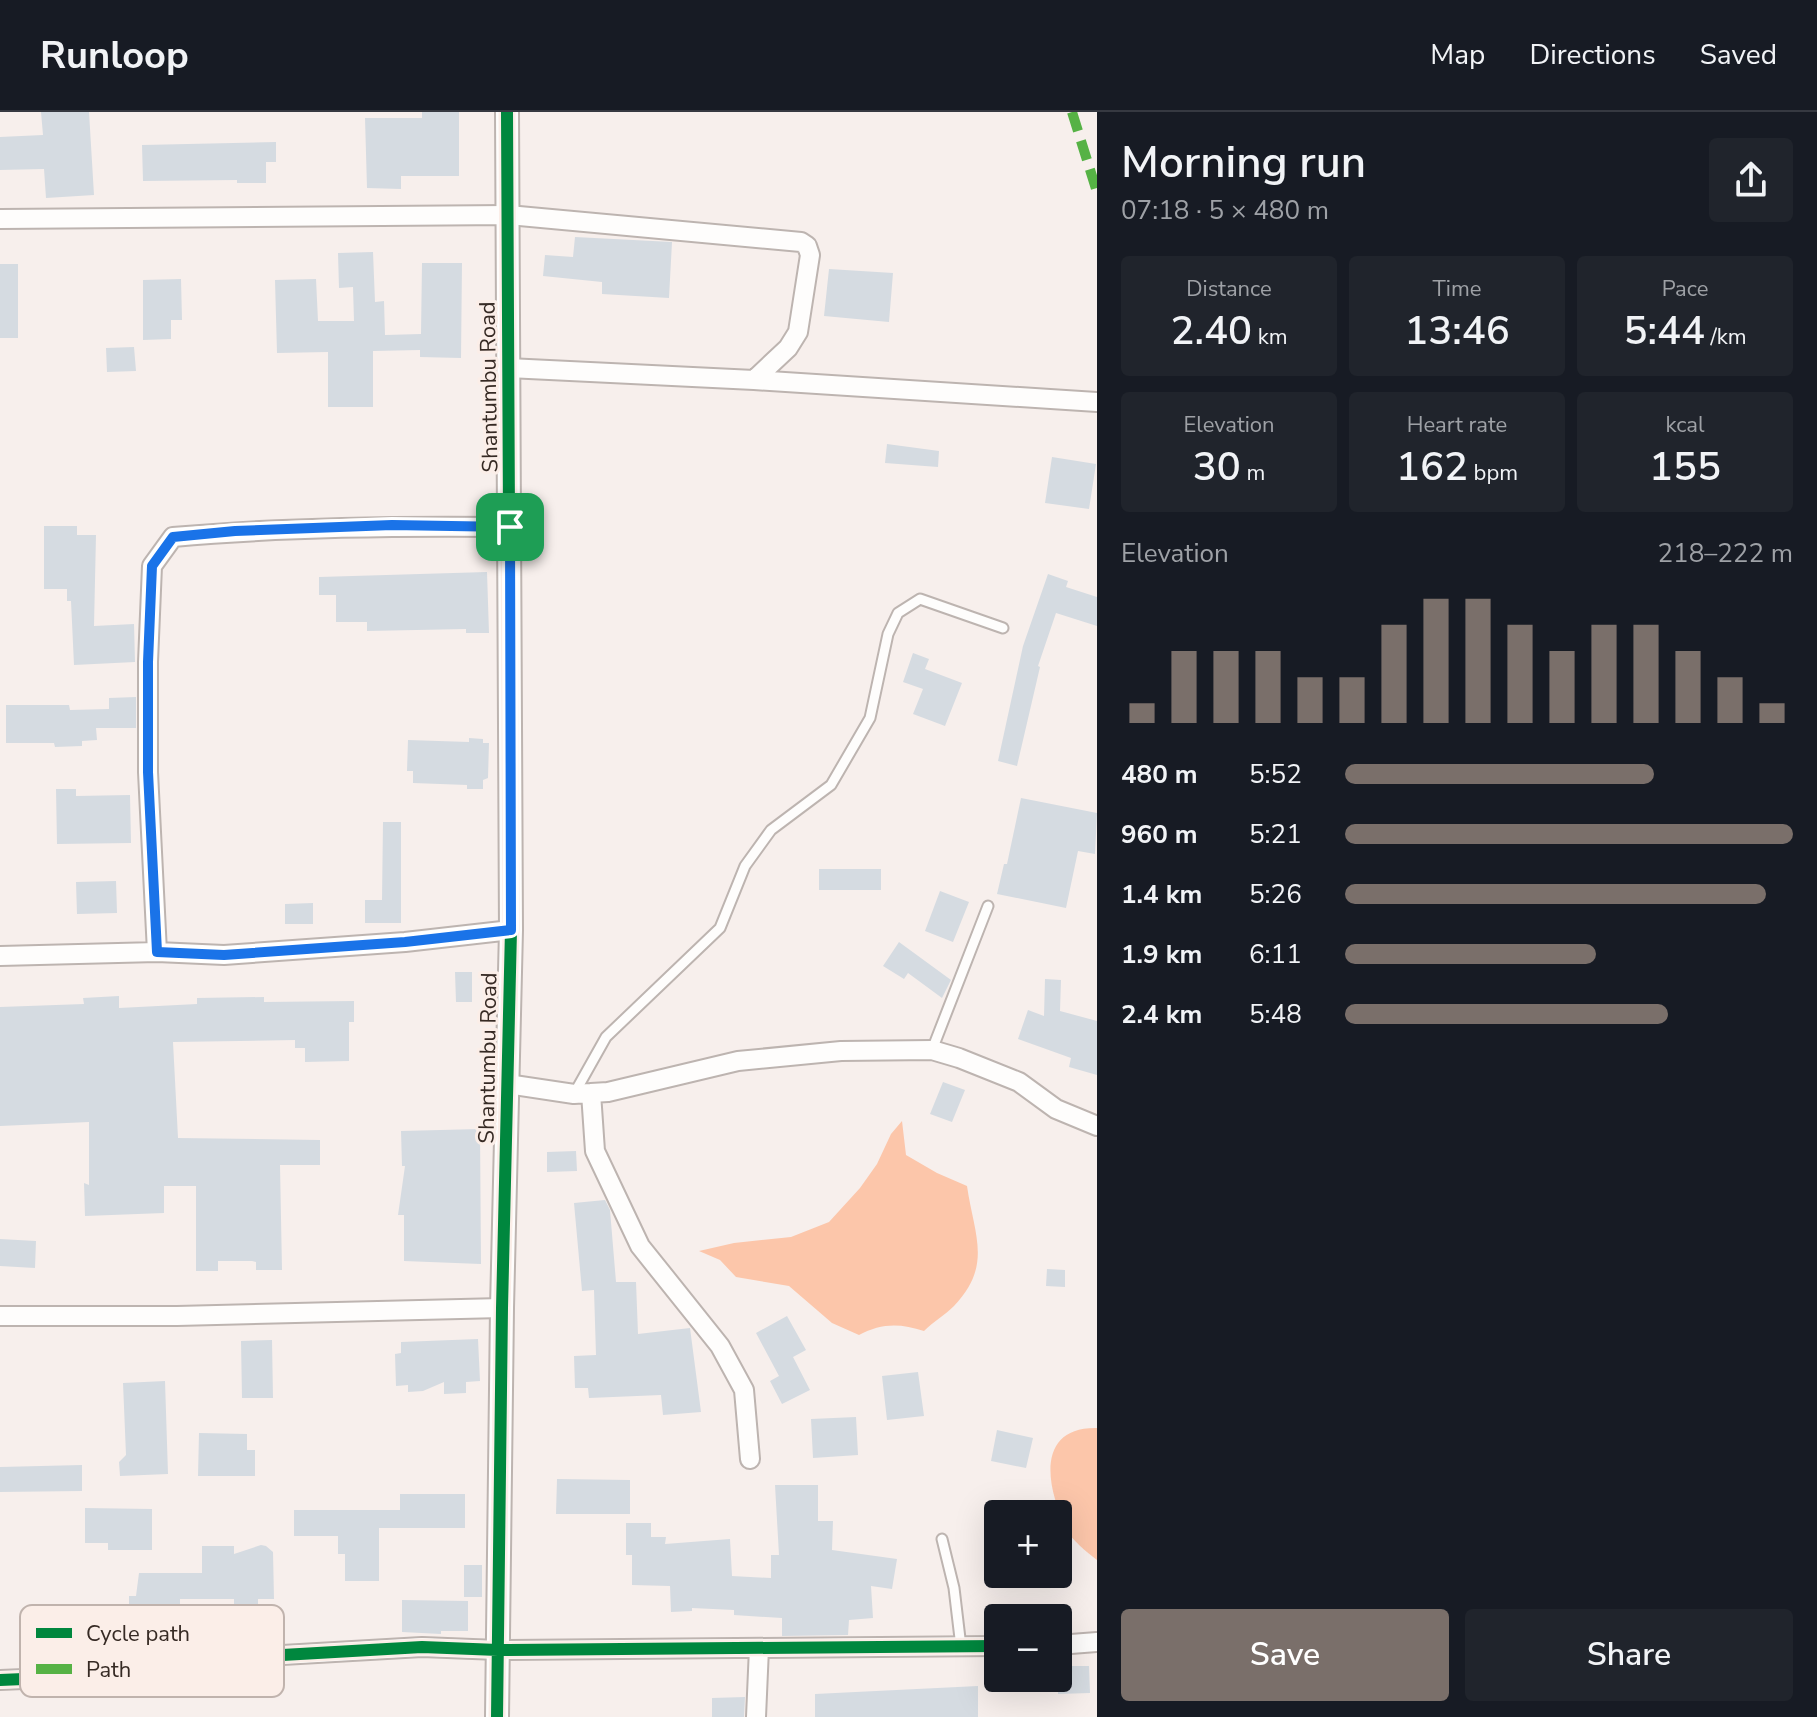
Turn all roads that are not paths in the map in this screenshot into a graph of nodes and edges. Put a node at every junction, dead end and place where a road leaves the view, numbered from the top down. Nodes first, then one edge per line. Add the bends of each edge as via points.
1 (507, 112) edge
2 (508, 215) junction
3 (0, 219) edge
4 (508, 368) junction
5 (754, 380) junction
6 (1097, 402) edge
7 (510, 527) junction
8 (1003, 628) dead end
9 (988, 906) dead end
10 (511, 930) junction
11 (157, 952) junction
12 (0, 956) edge
13 (932, 1050) junction
14 (507, 1084) junction
15 (582, 1093) junction
16 (1097, 1126) edge
17 (502, 1308) junction
18 (0, 1316) edge
19 (750, 1459) dead end
20 (942, 1539) dead end
21 (1097, 1642) edge
22 (1072, 1644) edge
23 (984, 1646) edge
24 (961, 1647) junction
25 (759, 1648) junction
26 (498, 1650) junction
27 (284, 1656) edge
28 (20, 1679) edge
29 (0, 1680) edge
30 (497, 1717) edge
31 (756, 1717) edge

1 - 2 street, Shantumbu Road
2 - 3 street
2 - 4 street, Shantumbu Road
2 - 5 street via 807,246 798,332
4 - 5 street
4 - 7 street, Shantumbu Road
5 - 6 street
7 - 10 street, Shantumbu Road
7 - 11 street via 392,525 173,537 152,566 148,662
8 - 15 lane via 920,599 898,613 888,634 870,718 831,785 771,830 745,866 720,928 606,1037
9 - 13 lane
10 - 11 street via 224,955
10 - 14 street, Shantumbu Road
11 - 12 street
13 - 15 street via 841,1051 738,1061 608,1092
13 - 16 street via 1019,1082 1056,1109
14 - 15 street
14 - 17 street, Shantumbu Road
15 - 19 street via 595,1151 640,1246 720,1346 744,1390
17 - 18 street
17 - 26 street, Shantumbu Road
20 - 24 lane
21 - 22 street
23 - 24 street
24 - 25 street
25 - 26 street
25 - 31 street
26 - 27 street via 422,1647
26 - 30 street, Shantumbu Road
28 - 29 street

